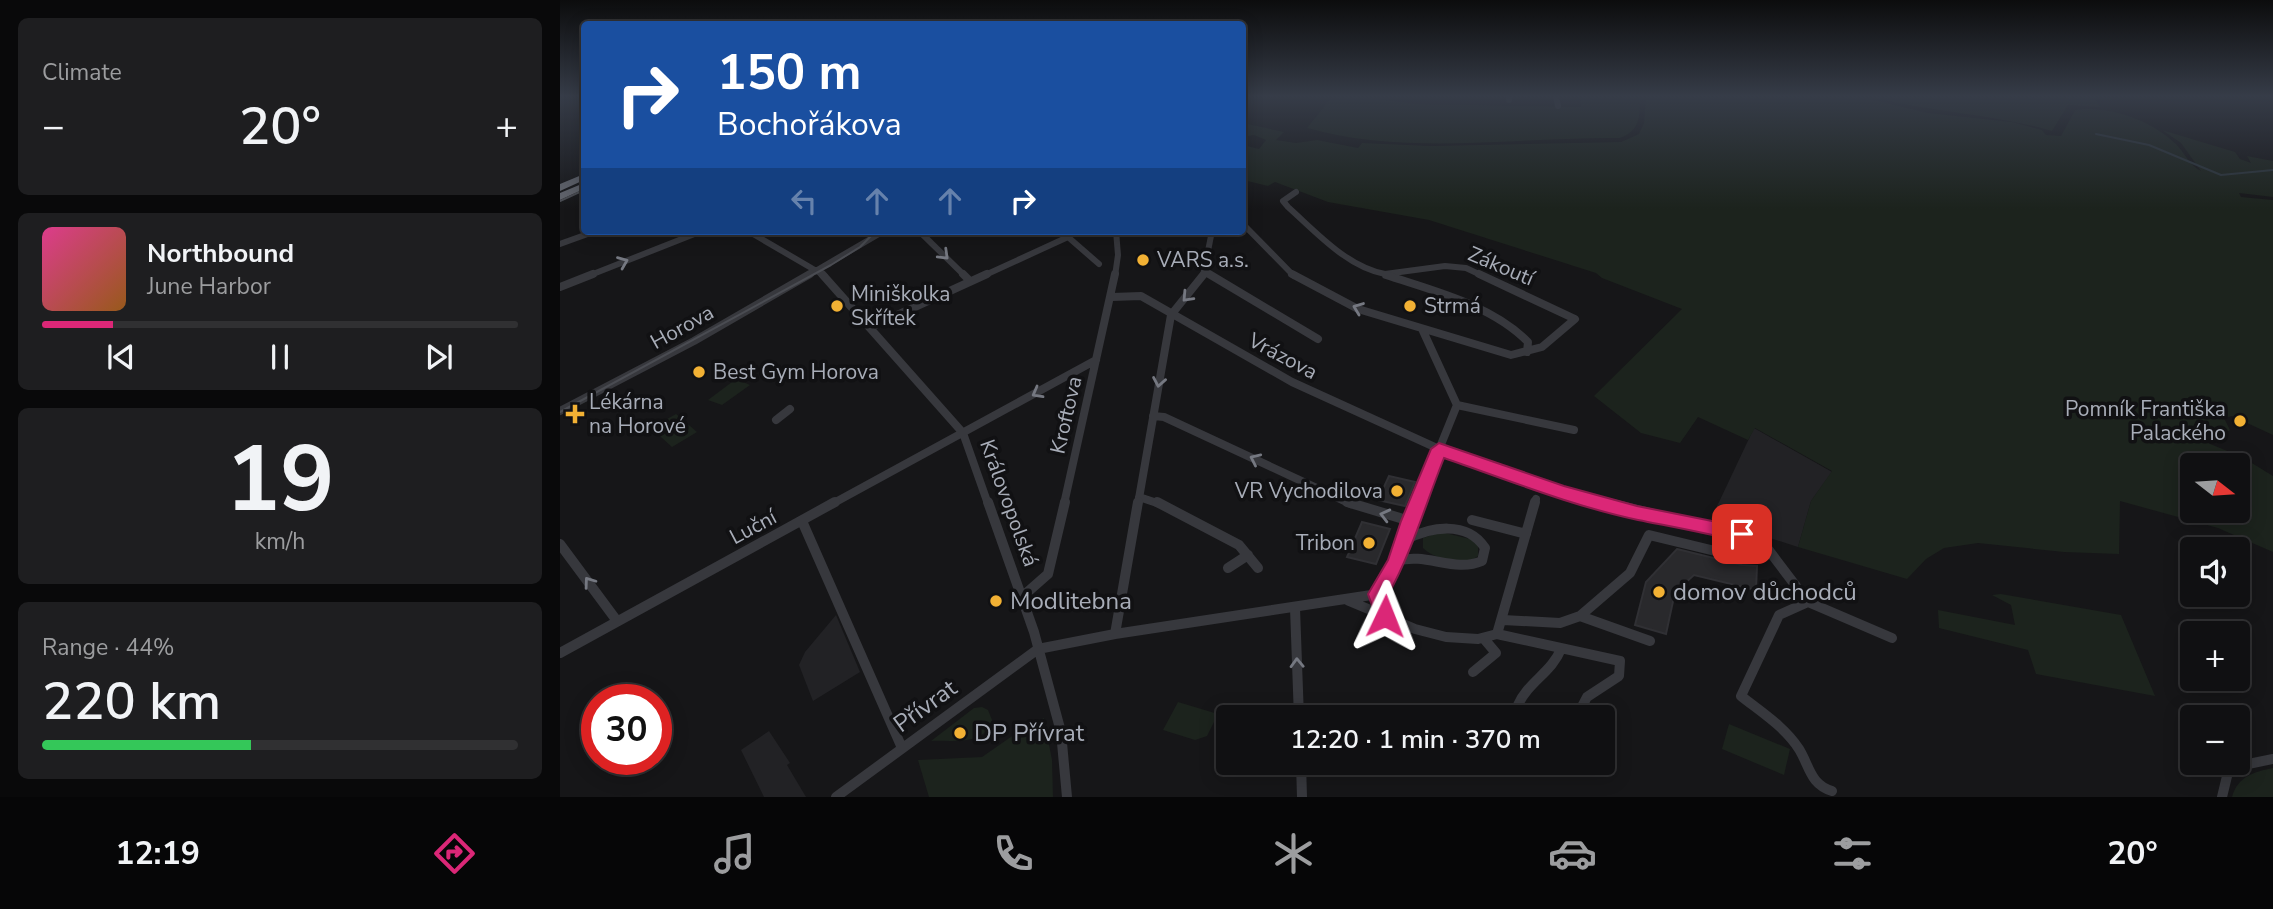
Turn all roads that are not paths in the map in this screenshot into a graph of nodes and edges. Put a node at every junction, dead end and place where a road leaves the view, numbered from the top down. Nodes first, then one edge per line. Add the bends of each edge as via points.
1 (581, 170) edge
2 (581, 178) edge
3 (560, 179) edge
4 (581, 187) edge
5 (560, 188) edge
6 (1296, 192) dead end
7 (560, 197) edge
8 (1246, 227) edge
9 (585, 235) edge
10 (692, 235) edge
11 (755, 235) edge
12 (871, 235) edge
13 (923, 235) edge
14 (1116, 235) edge
15 (1211, 235) edge
16 (1068, 237) joint
17 (560, 244) edge
18 (1099, 264) dead end
19 (818, 270) junction
20 (1206, 272) junction
21 (1383, 274) junction
22 (969, 280) junction
23 (560, 287) edge
24 (1112, 297) junction
25 (1171, 315) junction
26 (872, 327) junction
27 (1423, 331) junction
28 (1318, 339) dead end
29 (1527, 352) junction
30 (1096, 360) junction
31 (1457, 405) junction
32 (790, 408) dead end
33 (560, 411) edge
34 (1153, 416) junction
35 (776, 419) dead end
36 (1574, 430) dead end
37 (963, 433) junction
38 (1439, 449) junction
39 (1139, 498) junction
40 (1536, 499) dead end
41 (1472, 520) dead end
42 (802, 521) junction
43 (1410, 521) junction
44 (1526, 534) junction
45 (1405, 540) junction
46 (560, 544) edge
47 (1248, 555) junction
48 (1744, 558) dead end
49 (1397, 561) junction
50 (1228, 568) dead end
51 (1258, 568) dead end
52 (1378, 594) junction
53 (1023, 596) junction
54 (1348, 601) junction
55 (1808, 602) junction
56 (1295, 608) junction
57 (1385, 616) junction
58 (1580, 616) junction
59 (1503, 620) junction
60 (617, 621) junction
61 (1115, 634) junction
62 (1497, 634) junction
63 (1892, 638) dead end
64 (1485, 640) junction
65 (1650, 641) dead end
66 (1038, 649) junction
67 (1561, 649) junction
68 (560, 653) edge
69 (1473, 672) dead end
70 (1299, 705) edge
71 (1518, 705) dead end
72 (1583, 705) edge
73 (902, 748) junction
74 (2273, 759) edge
75 (1301, 775) edge
76 (1832, 791) dead end
77 (836, 797) edge
78 (1067, 797) edge
79 (1302, 797) edge
80 (2222, 797) edge

1 - 3 highway
2 - 5 highway
4 - 7 highway
6 - 21 street via 1284,198 1288,207 1342,253
27 -> 8 street via 1358,309 1300,280
9 - 17 street
23 -> 10 street
11 - 19 street, Královopolská
12 - 19 street, Horova
13 -> 22 street
14 - 24 street, Kroftova
15 - 20 street
16 - 18 street
16 - 22 street
19 - 26 street, Královopolská
19 - 33 street, Horova
20 -> 25 street
20 - 28 street
21 - 29 street via 1513,328 1528,342
21 - 29 street, Zákoutí via 1447,264 1466,268 1575,320
22 - 26 street
24 - 25 street, Vrázova via 1141,296
24 - 30 street, Kroftova
25 -> 34 street
25 - 38 street, Vrázova via 1292,382
26 - 37 street, Královopolská
27 - 29 street via 1511,355
27 - 31 street
30 -> 37 street, Luční
30 - 53 street, Kroftova via 1048,574
31 - 36 street
31 - 38 street
32 - 35 street
34 - 39 street
43 -> 34 street via 1361,509 1164,417
37 - 42 street, Luční
37 - 53 street, Královopolská
38 - 43 street
38 - 55 street, Vrázova via 1562,492 1761,540
39 - 47 street via 1152,500 1239,545
39 - 61 street
40 - 44 street
41 - 44 street
42 - 60 street, Luční
42 - 73 street
43 - 45 street
44 - 59 street
45 - 49 street
45 - 49 street via 1441,527 1476,536 1485,548 1482,561 1475,566 1418,555
60 -> 46 street
47 - 50 street
47 - 51 street
48 - 58 street via 1649,535 1630,573
49 - 52 street
52 - 54 street
52 - 57 street
53 - 66 street, Královopolská
54 - 56 street
54 - 57 street
55 - 63 street
55 - 76 street via 1779,615 1741,696 1786,733 1800,750 1810,776 1821,788
56 - 61 street
70 -> 56 street
57 - 64 street via 1402,619 1413,628
58 - 59 street via 1560,623
58 - 65 street
59 - 62 street
60 - 68 street, Luční
61 - 66 street
62 - 64 street
62 - 67 street
64 - 69 street via 1496,653
66 - 73 street, Přívrat
66 - 78 street, Královopolská via 1061,732
67 - 71 street via 1558,661 1521,695
67 - 72 street via 1620,661 1619,676 1587,697
73 - 77 street, Přívrat
74 - 80 street via 2229,768
75 - 79 street

